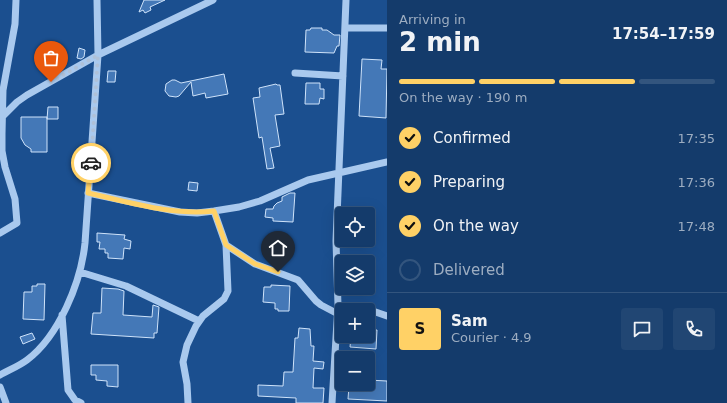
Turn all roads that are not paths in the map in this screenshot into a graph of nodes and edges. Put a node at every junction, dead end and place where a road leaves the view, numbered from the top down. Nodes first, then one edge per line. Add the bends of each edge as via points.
1 (16, 0) edge
2 (97, 0) edge
3 (213, 0) edge
4 (346, 0) edge
5 (345, 28) junction
6 (387, 28) edge
7 (98, 55) junction
8 (294, 73) dead end
9 (343, 76) junction
10 (2, 117) junction
11 (387, 162) edge
12 (339, 174) junction
13 (88, 193) junction
14 (214, 211) junction
15 (0, 233) edge
16 (226, 245) junction
17 (80, 272) junction
18 (338, 303) edge
19 (335, 312) edge
20 (375, 312) edge
21 (62, 315) junction
22 (387, 316) edge
23 (199, 321) junction
24 (336, 343) edge
25 (0, 375) edge
26 (0, 387) edge
27 (6, 403) edge
28 (81, 403) edge
29 (188, 403) edge
30 (332, 403) edge

1 - 10 street via 3,90
2 - 7 street
3 - 7 street
4 - 5 street
5 - 6 street
5 - 9 street
7 - 10 street via 27,95
7 - 13 street
8 - 9 street
9 - 12 street
10 - 15 street via 2,151 15,199 17,223
11 - 12 street
12 - 14 street via 308,180 260,201
12 - 18 street via 336,241
13 - 14 street via 180,212
13 - 17 street via 85,243
14 - 16 street
16 - 19 street via 255,264 298,280 316,301
16 - 23 street via 228,291 224,299
17 - 21 street
17 - 23 street via 126,286
20 - 22 street
21 - 25 street via 27,360
21 - 28 street via 68,390 75,400
23 - 29 street via 187,345 183,362
24 - 30 street
26 - 27 street

